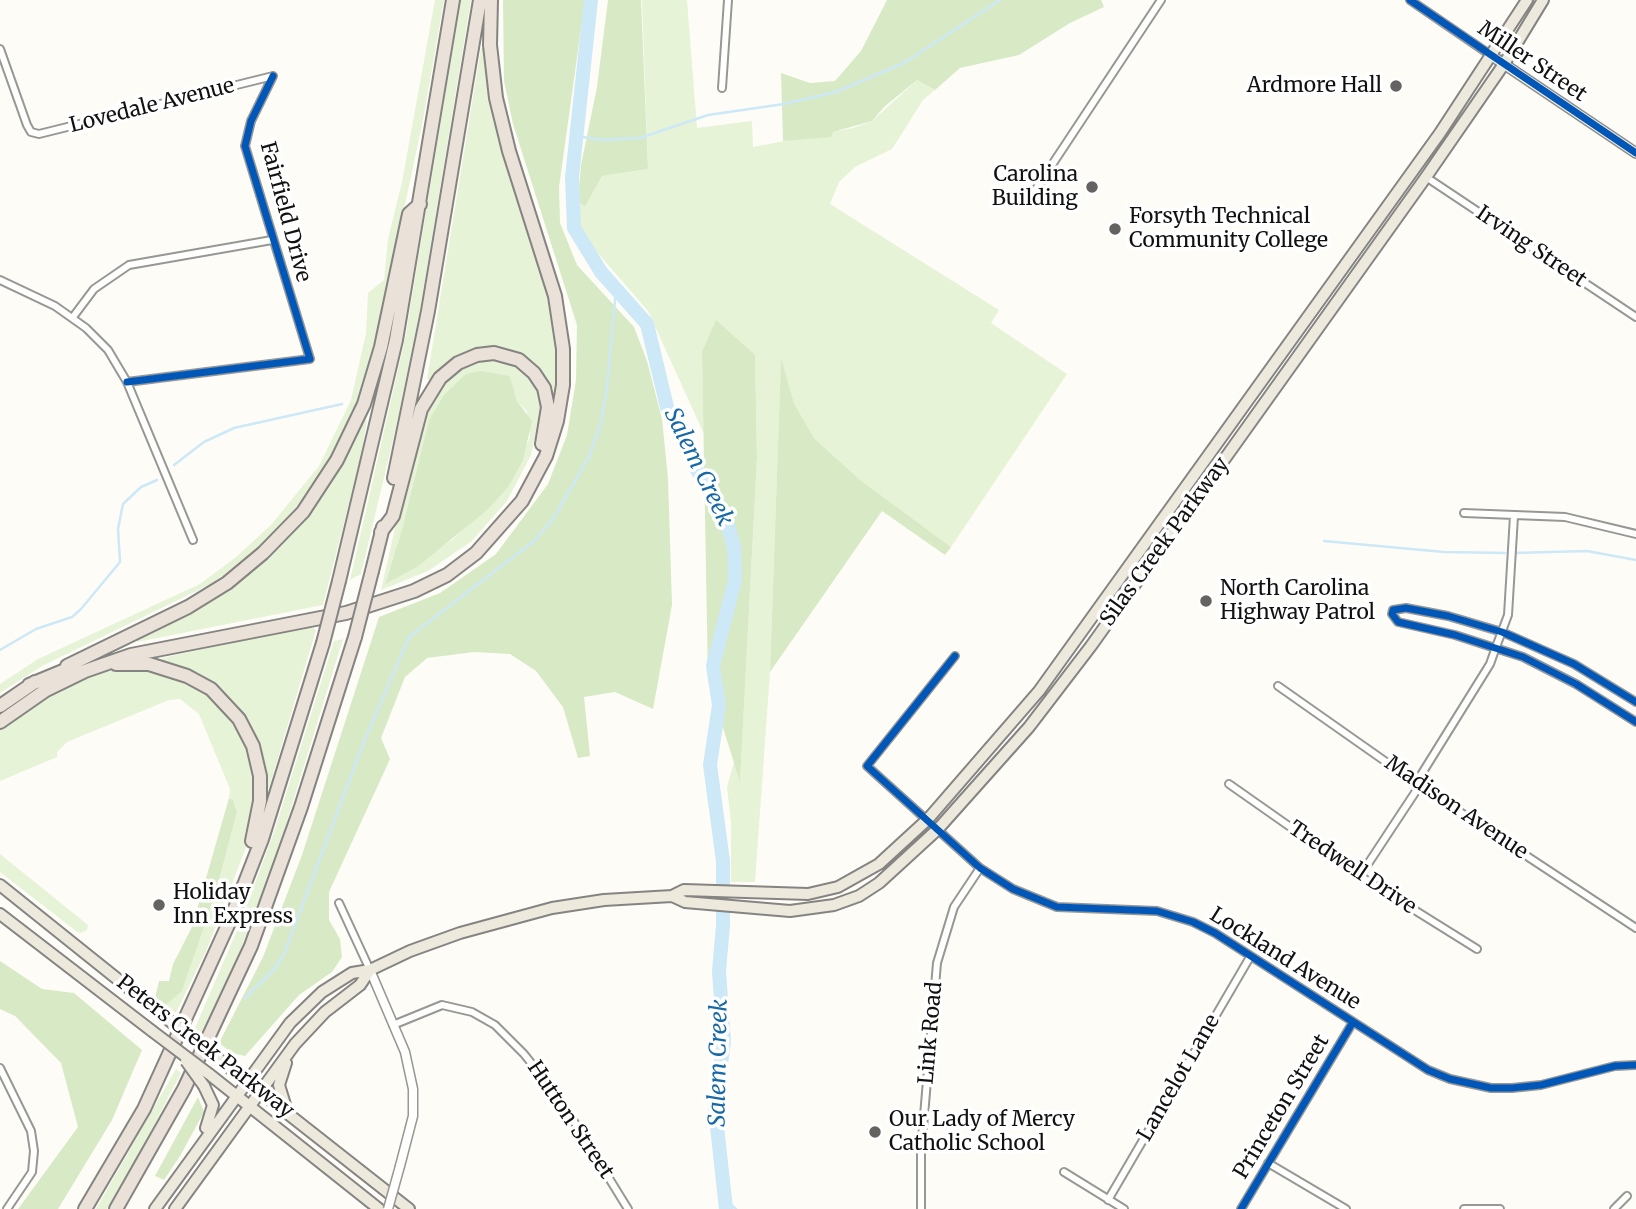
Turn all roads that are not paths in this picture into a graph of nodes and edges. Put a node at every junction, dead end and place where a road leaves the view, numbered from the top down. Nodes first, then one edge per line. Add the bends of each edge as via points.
1 (453, 0) edge
2 (480, 0) edge
3 (491, 0) edge
4 (728, 0) edge
5 (1161, 0) edge
6 (1409, 0) edge
7 (1527, 0) edge
8 (1543, 0) edge
9 (0, 49) edge
10 (1492, 56) junction
11 (1, 58) edge
12 (1504, 64) junction
13 (273, 76) joint
14 (722, 88) dead end
15 (1636, 153) edge
16 (1426, 177) junction
17 (1032, 195) dead end
18 (420, 204) junction
19 (272, 240) junction
20 (0, 280) edge
21 (72, 317) junction
22 (1636, 317) edge
23 (1272, 369) junction
24 (127, 382) junction
25 (1224, 460) junction
26 (1464, 513) dead end
27 (1514, 516) junction
28 (382, 532) junction
29 (1636, 534) edge
30 (192, 540) dead end
31 (1502, 632) junction
32 (1496, 647) junction
33 (954, 656) dead end
34 (85, 671) junction
35 (29, 685) junction
36 (1278, 687) dead end
37 (1636, 702) edge
38 (0, 706) edge
39 (0, 722) edge
40 (1636, 722) edge
41 (1229, 784) dead end
42 (1418, 784) junction
43 (928, 819) junction
44 (938, 828) junction
45 (980, 868) junction
46 (1360, 876) junction
47 (0, 885) edge
48 (673, 896) junction
49 (339, 903) dead end
50 (0, 914) edge
51 (232, 916) junction
52 (1636, 928) edge
53 (1476, 949) dead end
54 (1250, 957) junction
55 (370, 970) junction
56 (1353, 1022) junction
57 (393, 1025) junction
58 (290, 1051) junction
59 (181, 1053) junction
60 (1636, 1065) edge
61 (0, 1068) edge
62 (247, 1081) junction
63 (260, 1091) junction
64 (236, 1096) junction
65 (249, 1106) junction
66 (288, 1113) junction
67 (188, 1163) junction
68 (1268, 1163) junction
69 (1064, 1172) dead end
70 (1627, 1196) dead end
71 (1108, 1200) junction
72 (7, 1209) edge
73 (85, 1209) edge
74 (116, 1209) edge
75 (155, 1209) edge
76 (175, 1209) edge
77 (379, 1209) edge
78 (388, 1209) edge
79 (410, 1209) edge
80 (628, 1209) edge
81 (921, 1209) edge
82 (1124, 1209) edge
83 (1241, 1209) edge
84 (1346, 1209) edge
85 (1464, 1209) edge
86 (1500, 1209) edge
87 (1614, 1209) edge

1 - 18 highway
2 - 28 highway via 428,311
3 - 34 highway via 490,45 498,110 555,296 563,349 557,421 531,486 489,541 447,575 414,591 372,607 153,650
4 - 14 street
5 - 17 street
6 - 10 street, Miller Street
7 - 10 main road, Silas Creek Parkway
8 - 12 main road, Silas Creek Parkway
9 - 11 street
10 - 12 main road, Miller Street
10 - 23 main road, Silas Creek Parkway
11 - 13 street, Lovedale Avenue via 31,132 46,134
12 - 15 main road, Miller Street
12 - 16 main road, Silas Creek Parkway
13 - 19 street, Fairfield Drive via 251,121 245,146
16 - 22 street, Irving Street
16 - 25 main road, Silas Creek Parkway
18 - 35 highway via 409,214 382,347 364,404 337,460 303,512 263,553 207,596
18 - 51 highway, bridge via 389,373 323,643 262,839
19 - 21 street via 129,265 94,289
19 - 24 street, Fairfield Drive via 310,359
20 - 21 street
21 - 24 street via 108,349
23 - 25 main road via 1277,376 1226,447
23 - 43 main road, Silas Creek Parkway via 1039,691
24 - 30 street
25 - 44 main road, Silas Creek Parkway via 1052,698
26 - 27 street
27 - 29 street via 1565,517
27 - 31 street via 1508,615
28 - 35 highway via 393,516 416,422 440,378 477,355 502,354 526,365 547,397 547,426 540,447 521,489 502,515 453,561 422,579 374,597 145,644
28 - 74 highway, bridge via 355,637 251,946 184,1089
31 - 32 street
31 - 32 street via 1406,608 1398,607 1392,614 1398,622
31 - 37 street via 1574,664
32 - 40 street via 1558,674
32 - 42 street
33 - 43 street, Lockland Avenue via 867,766
34 - 39 highway via 46,690
34 - 51 highway via 137,663 173,670 211,689 239,719 255,753 261,789 255,832 232,899
35 - 38 highway
36 - 42 street, Madison Avenue
41 - 46 street, Tredwell Drive
42 - 46 street
42 - 52 street, Madison Avenue
43 - 44 street, Lockland Avenue
43 - 48 main road, Silas Creek Parkway via 879,864 838,887 795,895 708,889 684,890
44 - 45 street, Lockland Avenue
44 - 48 main road, Silas Creek Parkway via 859,896 834,905 790,911 685,902
45 - 54 street, Lockland Avenue via 1013,889 1057,907 1176,915 1215,933
45 - 81 street, Link Road via 954,907 937,963 921,1152
46 - 53 street, Tredwell Drive
47 - 62 main road, Peters Creek Parkway, bridge
48 - 55 main road, Silas Creek Parkway via 584,902 513,918 426,945
49 - 55 street
50 - 59 main road, Peters Creek Parkway, bridge
51 - 73 highway via 144,1109
54 - 56 street, Lockland Avenue
54 - 71 street, Lancelot Lane
55 - 57 street
55 - 58 main road, Silas Creek Parkway
55 - 62 main road, Silas Creek Parkway via 352,972 311,1002
56 - 60 street, Lockland Avenue via 1428,1070 1491,1088 1541,1085
56 - 68 street, Princeton Street
57 - 78 street, bridge via 405,1052 414,1106
57 - 80 street, Hutton Street via 442,1005 472,1012 495,1025 562,1102
58 - 63 main road, Silas Creek Parkway
58 - 66 main road via 279,1085
59 - 64 main road, Peters Creek Parkway, bridge
59 - 67 main road, bridge via 213,1101 212,1116
61 - 72 street via 31,1131 34,1151 32,1172
62 - 63 main road, Peters Creek Parkway
62 - 64 main road, Silas Creek Parkway
63 - 65 main road, Silas Creek Parkway
63 - 66 main road, Peters Creek Parkway
64 - 65 main road, Peters Creek Parkway
64 - 67 main road, Silas Creek Parkway
65 - 76 main road, Silas Creek Parkway
65 - 77 main road, Peters Creek Parkway
66 - 79 main road, Peters Creek Parkway
67 - 75 main road, Silas Creek Parkway
68 - 83 street, Princeton Street
68 - 84 street
69 - 71 street
70 - 87 street
71 - 82 street
85 - 86 street

